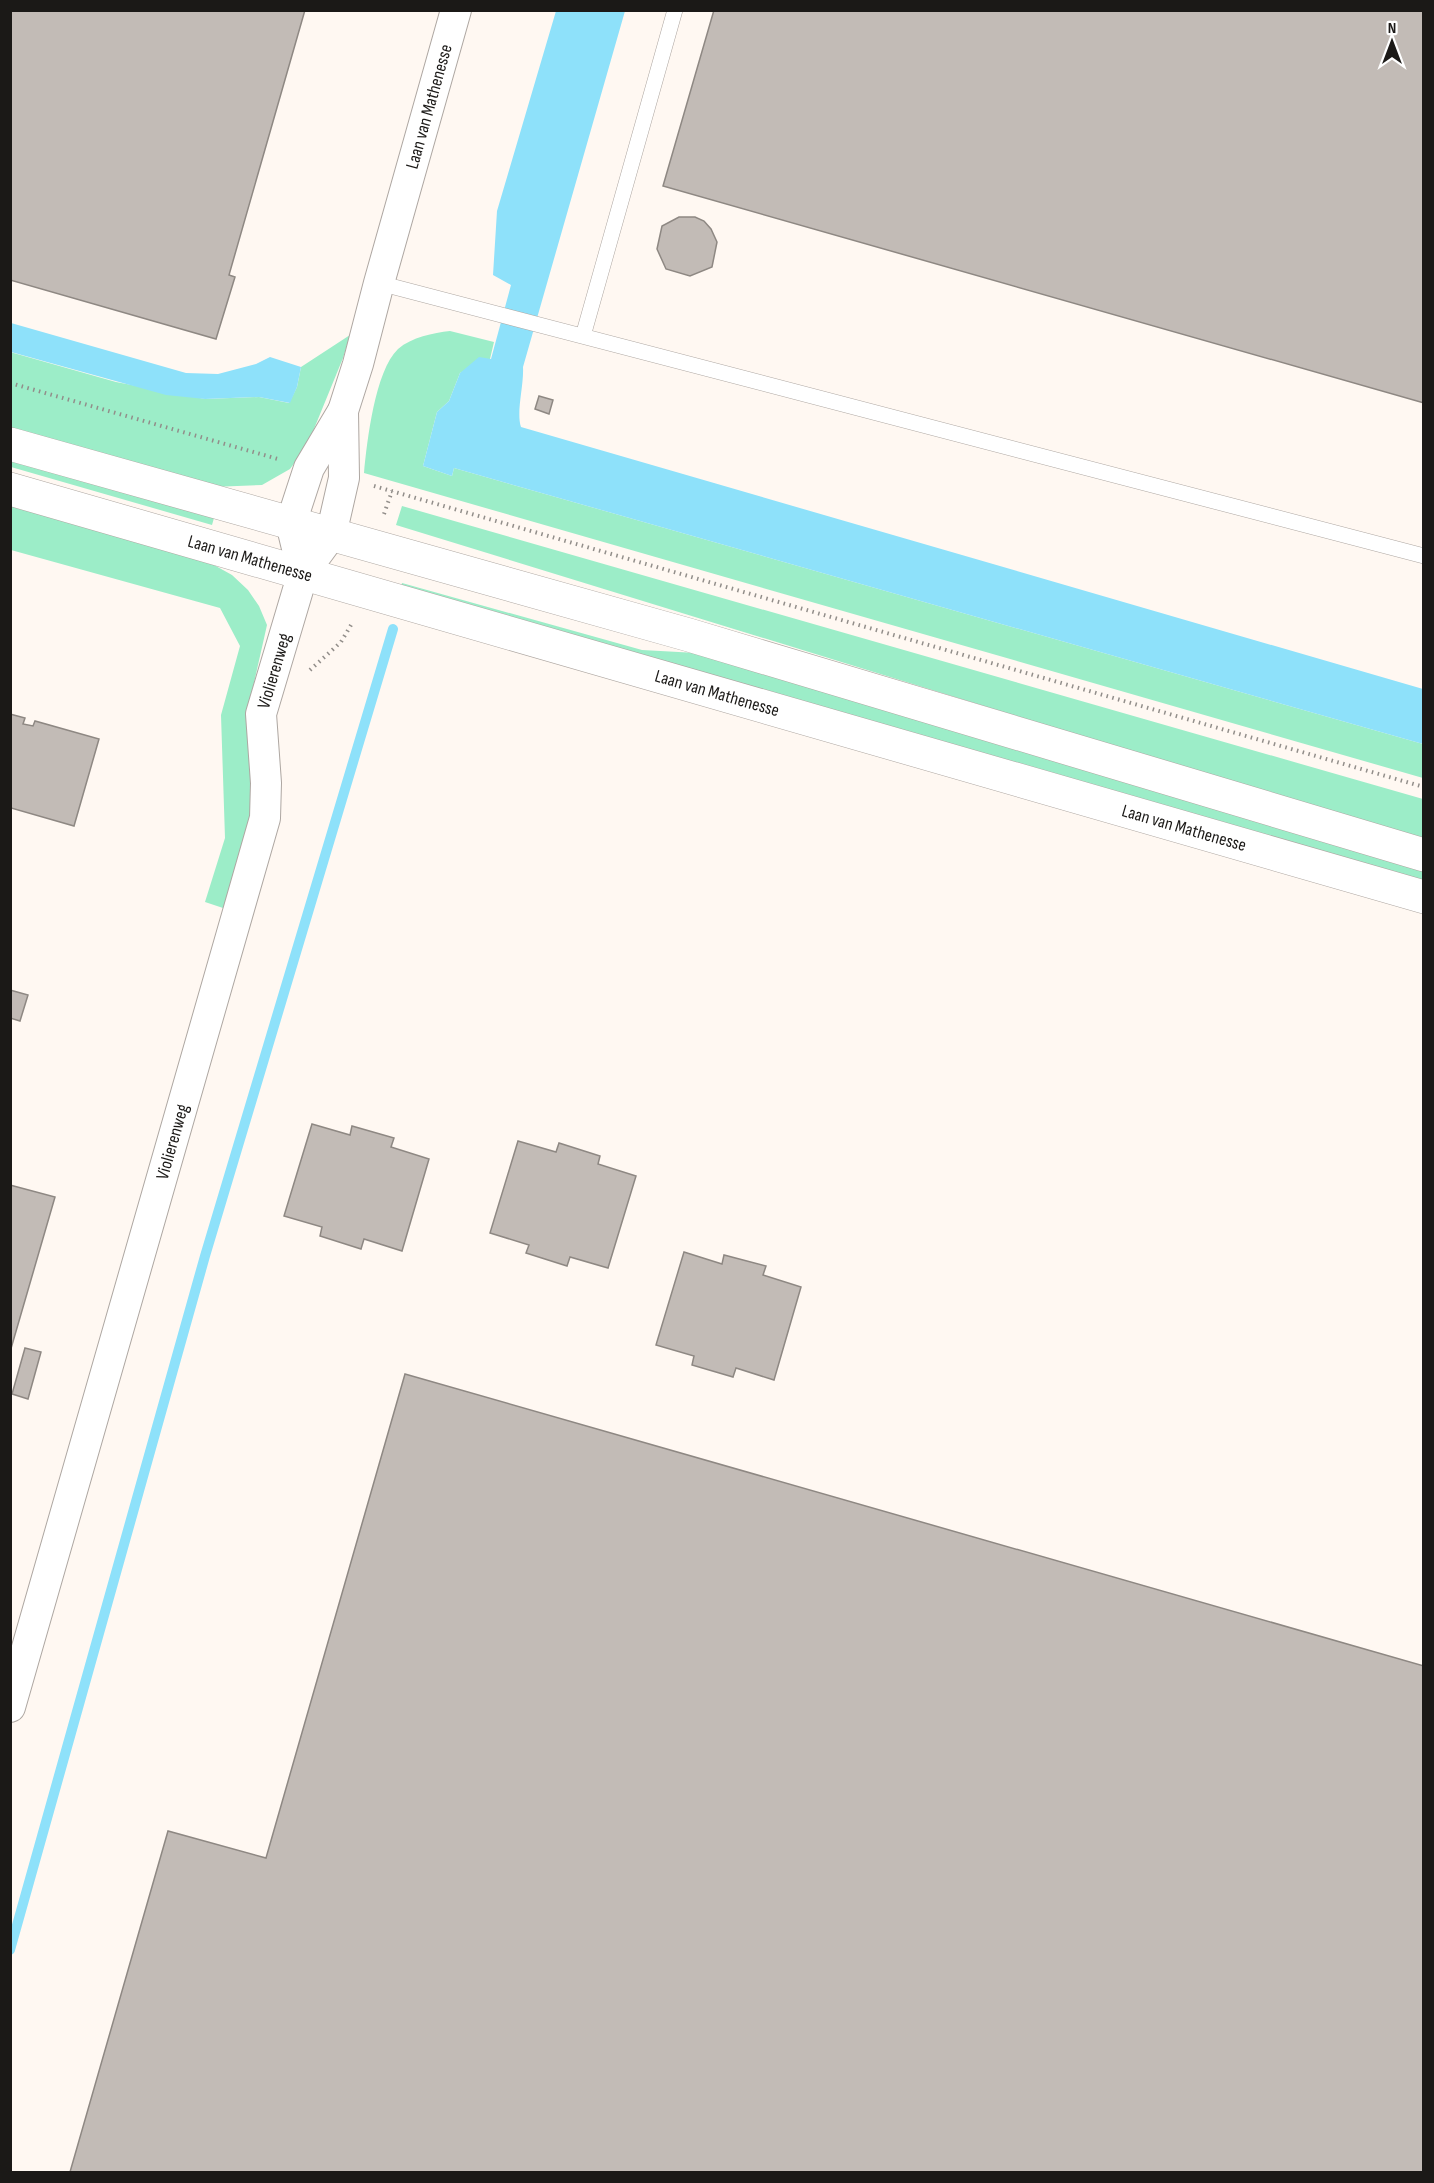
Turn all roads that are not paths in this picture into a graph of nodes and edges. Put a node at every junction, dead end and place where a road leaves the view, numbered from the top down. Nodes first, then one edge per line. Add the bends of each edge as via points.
1 (456, 10) edge
2 (675, 10) edge
3 (379, 283) junction
4 (583, 336) junction
5 (343, 411) junction
6 (10, 444) edge
7 (10, 489) edge
8 (291, 523) junction
9 (331, 535) junction
10 (1424, 556) edge
11 (303, 573) junction
12 (1424, 855) edge
13 (1424, 897) edge
14 (10, 1707) edge

1 - 3 street, Laan van Mathenesse
2 - 4 lane
3 - 4 lane
3 - 5 street, Laan van Mathenesse
4 - 10 lane
5 - 8 street, Laan van Mathenesse via 309,468
5 - 9 street, Laan van Mathenesse via 344,478
6 - 8 street
7 - 11 street, Laan van Mathenesse
8 - 9 street
8 - 11 street
9 - 11 street
9 - 12 street via 689,635
11 - 13 street, Laan van Mathenesse
11 - 14 street, Violierenweg via 261,714 265,818

